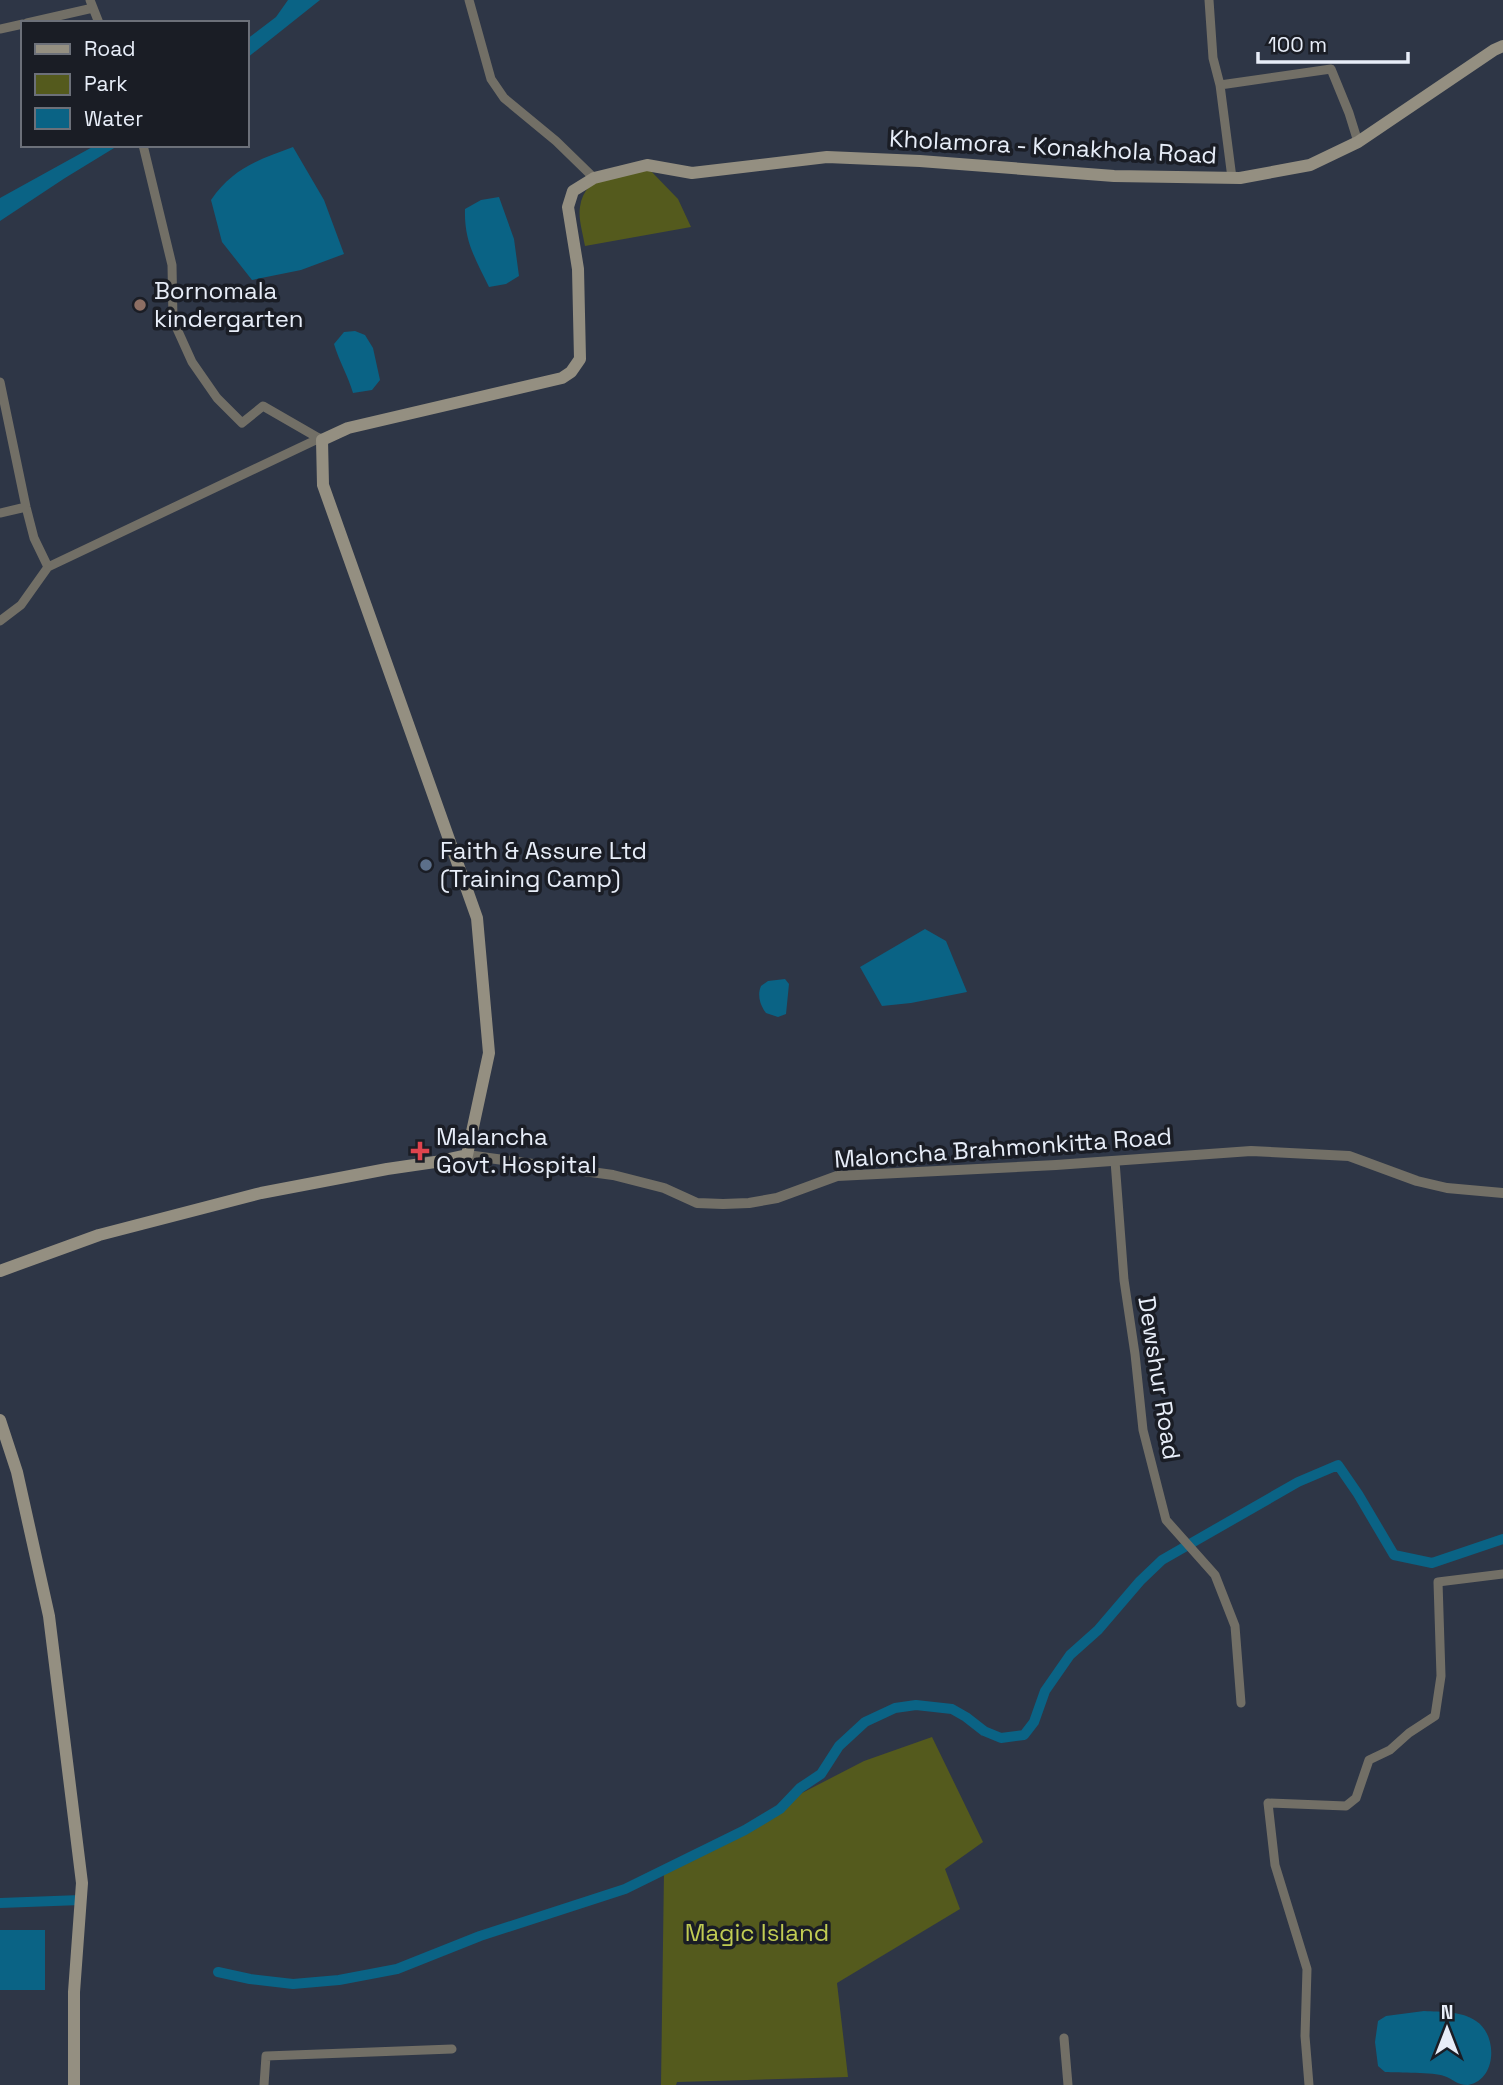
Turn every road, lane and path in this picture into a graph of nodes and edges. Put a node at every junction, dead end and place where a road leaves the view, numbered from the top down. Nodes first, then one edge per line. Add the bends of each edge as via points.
1 (469, 0) edge
2 (1209, 0) edge
3 (92, 4) edge
4 (32, 21) edge
5 (98, 21) edge
6 (21, 24) edge
7 (0, 29) edge
8 (1503, 46) edge
9 (1220, 85) junction
10 (1358, 142) junction
11 (144, 147) edge
12 (594, 178) junction
13 (1232, 178) junction
14 (0, 382) edge
15 (4, 422) edge
16 (321, 439) junction
17 (26, 507) junction
18 (0, 513) edge
19 (48, 567) junction
20 (0, 621) edge
21 (467, 1155) junction
22 (1115, 1161) junction
23 (1503, 1193) edge
24 (0, 1271) edge
25 (0, 1420) edge
26 (1503, 1574) edge
27 (1241, 1703) dead end
28 (1064, 2038) dead end
29 (452, 2049) dead end
30 (74, 2085) edge
31 (264, 2085) edge
32 (1069, 2085) edge
33 (1309, 2085) edge

1 - 12 street via 491,79 504,99
2 - 9 street
3 - 4 street
3 - 5 street
6 - 7 street
8 - 10 main road, Kholamora - Konakhola Road
9 - 10 street via 1331,69
9 - 13 street
10 - 13 main road, Kholamora - Konakhola Road via 1310,166
11 - 16 street via 172,265 173,320 192,362 242,423 263,405
12 - 13 main road, Kholamora - Konakhola Road via 647,166 692,173 827,156 1114,176
12 - 16 main road, Kholamora - Konakhola Road via 573,191 568,207 578,269 580,328 579,359 571,372 562,378 348,428
14 - 15 street
15 - 17 street
16 - 19 street
16 - 21 main road via 323,485 477,918 489,1053
17 - 18 street
17 - 19 street
19 - 20 street via 21,605
21 - 22 street, Maloncha Brahmonkitta Road via 613,1175 664,1188 697,1203 723,1204 777,1198 838,1176
21 - 24 main road via 261,1194 99,1235
22 - 23 street, Maloncha Brahmonkitta Road via 1251,1151 1349,1156 1417,1181
22 - 27 street, Dewshur Road via 1143,1430 1166,1520 1215,1575 1236,1626
25 - 30 main road via 17,1472 49,1616 82,1883 74,1992
26 - 33 street via 1438,1582 1441,1676 1435,1716 1369,1760 1356,1798 1346,1805 1268,1802 1275,1865 1307,1969
28 - 32 street
29 - 31 street via 265,2056

